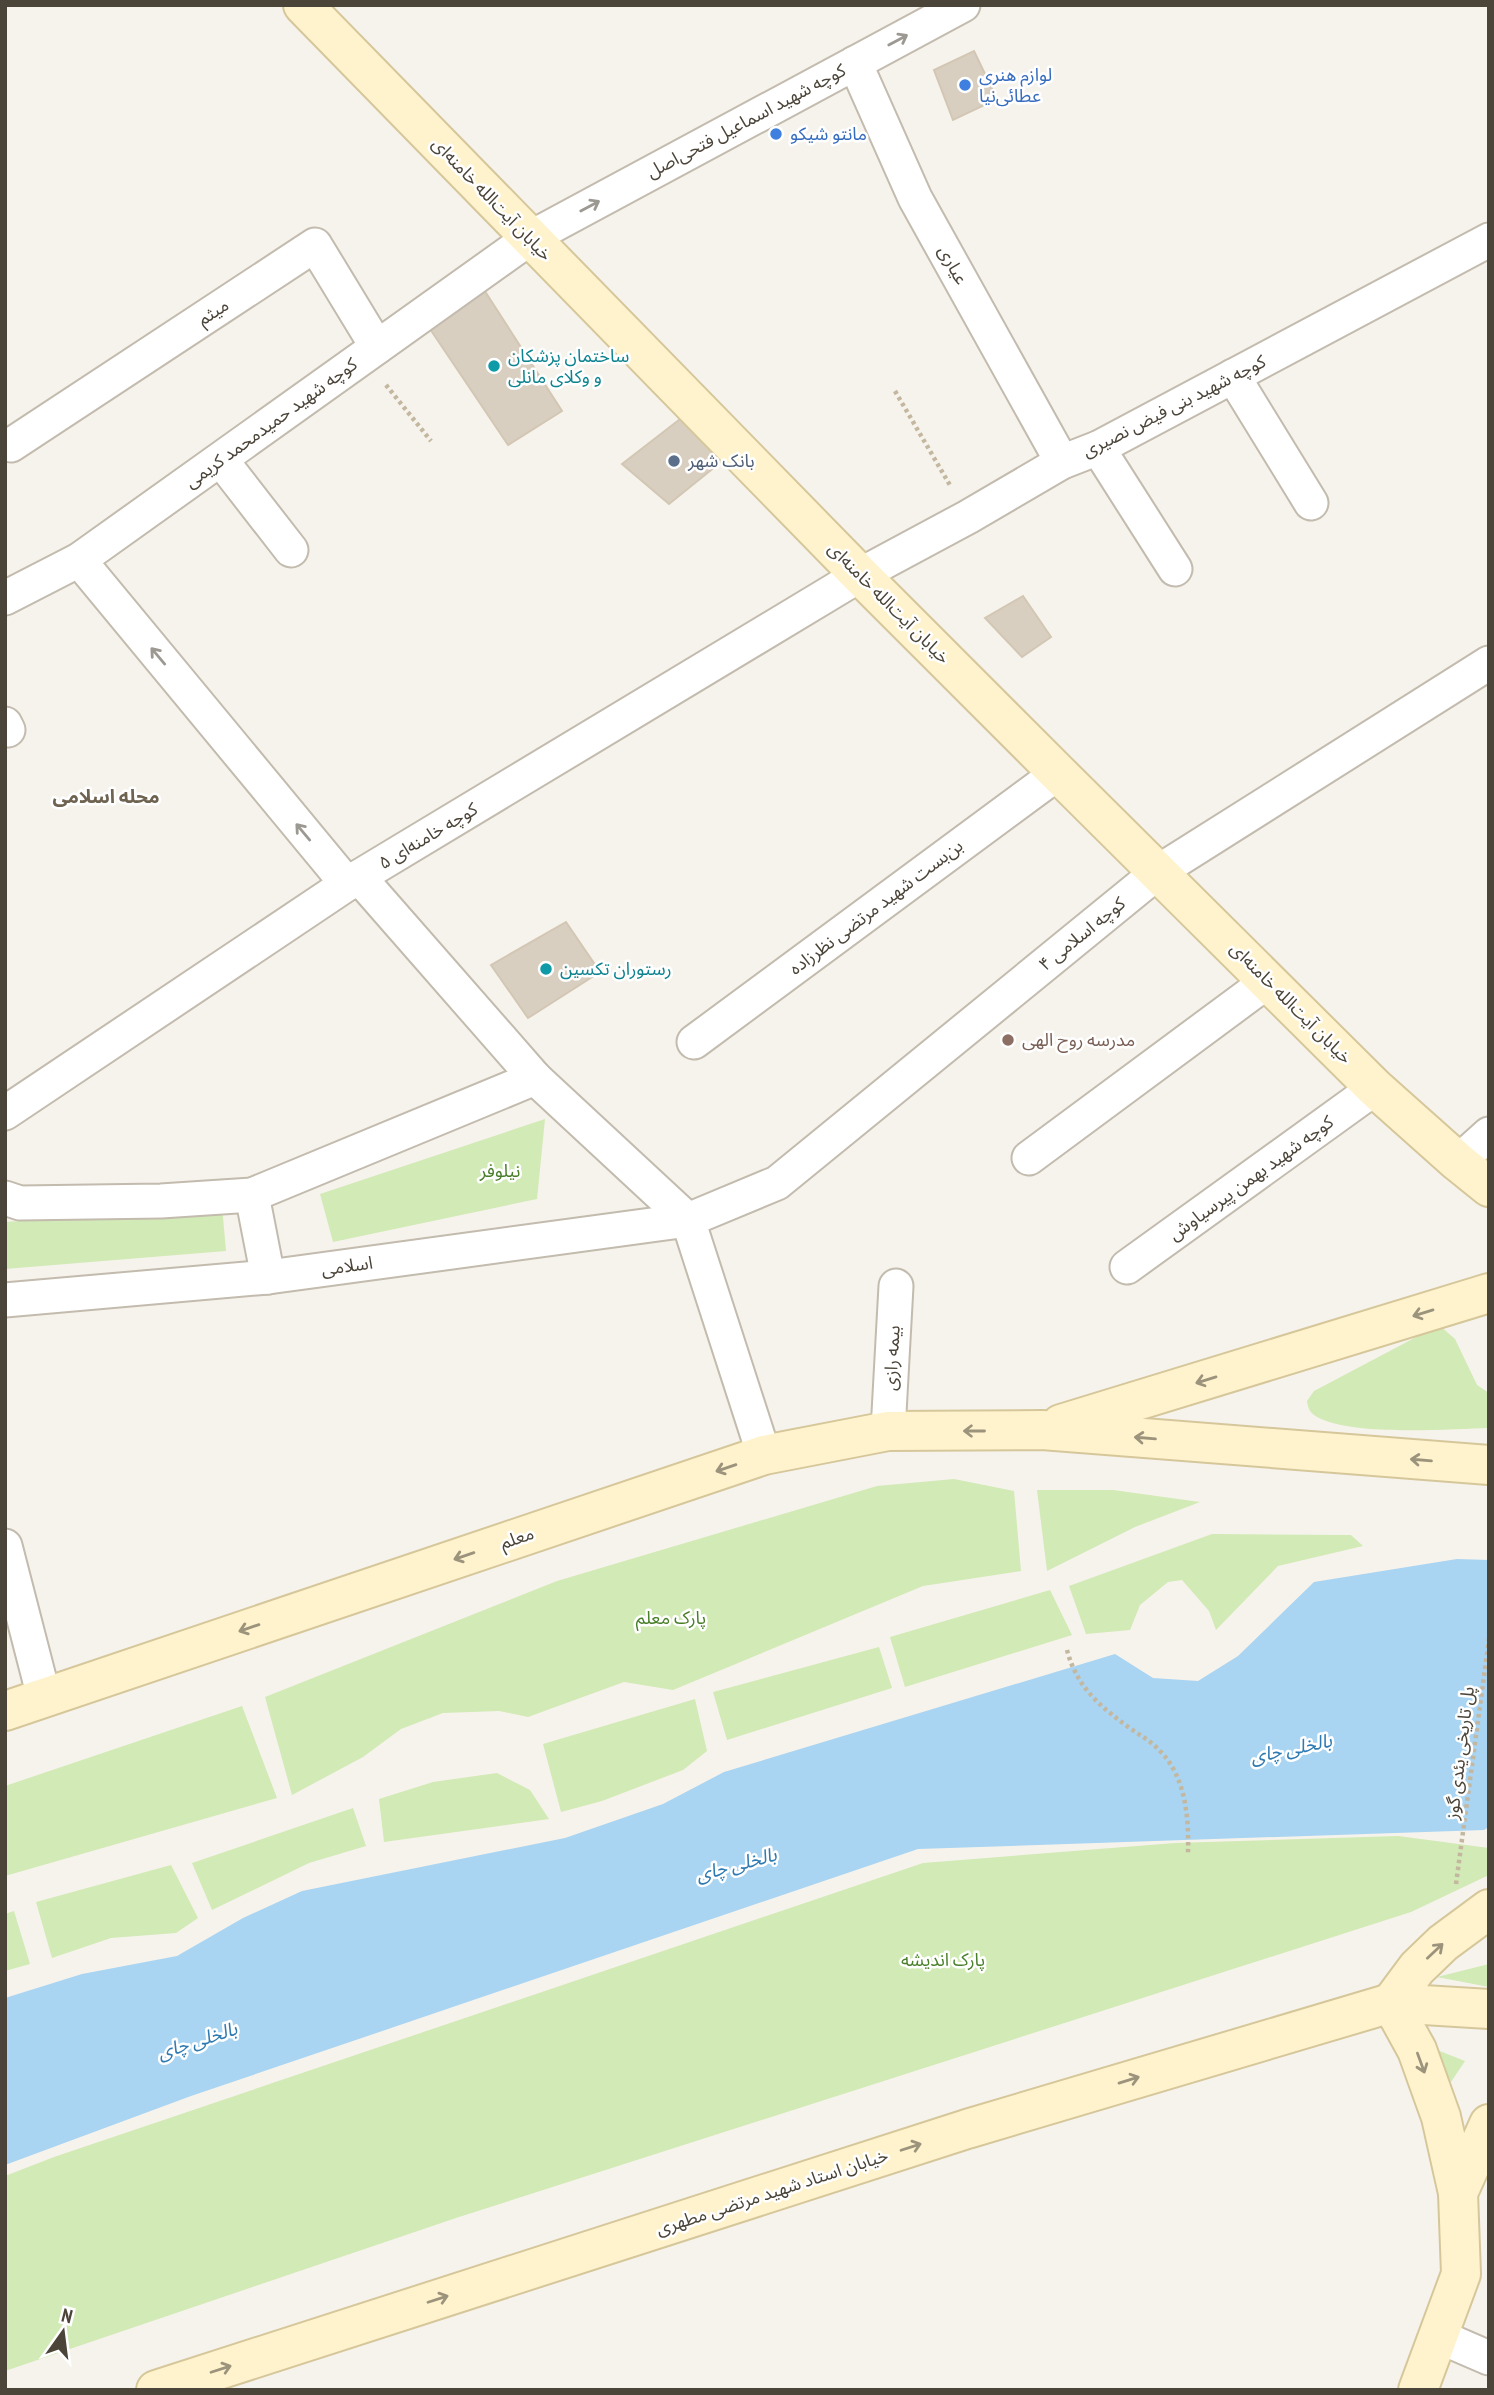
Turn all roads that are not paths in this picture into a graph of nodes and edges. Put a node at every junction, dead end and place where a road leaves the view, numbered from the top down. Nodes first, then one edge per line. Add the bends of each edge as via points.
1 (303, 5) edge
2 (963, 5) edge
3 (855, 63) junction
4 (530, 238) junction
5 (1489, 240) edge
6 (370, 352) junction
7 (1233, 376) junction
8 (11, 445) dead end
9 (1098, 448) junction
10 (220, 460) junction
11 (1062, 462) junction
12 (1311, 503) dead end
13 (291, 550) dead end
14 (79, 560) junction
15 (1175, 569) dead end
16 (860, 575) junction
17 (5, 598) edge
18 (1489, 663) edge
19 (1058, 773) junction
20 (1158, 872) junction
21 (353, 881) junction
22 (1268, 981) junction
23 (694, 1042) dead end
24 (535, 1077) junction
25 (1375, 1088) junction
26 (5, 1113) edge
27 (1489, 1134) edge
28 (1028, 1158) dead end
29 (1458, 1162) junction
30 (1489, 1186) edge
31 (252, 1195) junction
32 (5, 1198) edge
33 (688, 1220) junction
34 (1127, 1268) dead end
35 (268, 1277) junction
36 (896, 1286) dead end
37 (1489, 1293) edge
38 (5, 1300) edge
39 (1042, 1430) junction
40 (888, 1431) junction
41 (764, 1455) junction
42 (1489, 1465) edge
43 (5, 1546) edge
44 (44, 1697) junction
45 (5, 1711) edge
46 (1489, 1909) edge
47 (1391, 2003) junction
48 (1489, 2009) edge
49 (1489, 2124) edge
50 (1458, 2193) junction
51 (1489, 2245) edge
52 (1461, 2274) junction
53 (1438, 2336) junction
54 (1489, 2358) edge
55 (156, 2390) edge
56 (1418, 2390) edge

1 - 4 main road, خیابان آیت‌الله خامنه‌ای
3 -> 2 street, کوچه شهید اسماعیل فتحی‌اصل
4 -> 3 street, کوچه شهید اسماعیل فتحی‌اصل
3 - 11 street, عیاری via 915,198
4 - 6 street, کوچه شهید حمیدمحمد کریمی
4 - 16 main road, خیابان آیت‌الله خامنه‌ای
5 - 7 street, کوچه شهید بنی فیض نصیری
6 - 8 street, میثم via 315,245
6 - 10 street, کوچه شهید حمیدمحمد کریمی
7 - 9 street, کوچه شهید بنی فیض نصیری
7 - 12 street
9 - 11 street, کوچه شهید بنی فیض نصیری
9 - 15 street
10 - 13 street
10 - 14 street, کوچه شهید حمیدمحمد کریمی
11 - 16 street, کوچه شهید بنی فیض نصیری
14 - 17 street, کوچه شهید حمیدمحمد کریمی
21 -> 14 street
16 - 19 main road, خیابان آیت‌الله خامنه‌ای
16 - 21 street, کوچه خامنه‌ای ۵
18 - 20 street, کوچه اسلامی ۴
19 - 20 main road, خیابان آیت‌الله خامنه‌ای
19 - 23 street, بن‌بست شهید مرتضی نظرزاده
20 - 22 main road, خیابان آیت‌الله خامنه‌ای
20 - 33 street, کوچه اسلامی ۴ via 777,1183
21 - 24 street
21 - 26 street, کوچه خامنه‌ای ۵
22 - 25 main road, خیابان آیت‌الله خامنه‌ای
22 - 28 street
24 - 31 street
24 - 33 street
25 - 29 main road, خیابان آیت‌الله خامنه‌ای
25 - 34 street, کوچه شهید بهمن پیرسیاوش
27 - 29 street
29 - 30 main road, خیابان آیت‌الله خامنه‌ای
31 - 32 street via 20,1203
31 - 35 street
33 - 35 street, اسلامی
33 - 41 street
35 - 38 street, اسلامی
36 - 40 street, بیمه رازی
37 -> 39 main road
39 -> 40 main road, معلم
42 -> 39 main road
40 - 41 main road, معلم
41 -> 44 main road, معلم
43 - 44 street
44 - 45 main road, معلم
47 -> 46 main road via 1443,1943
47 - 48 main road
47 -> 50 main road via 1416,2050 1441,2117
55 -> 47 main road, خیابان استاد شهید مرتضی مطهری via 967,2129
49 - 50 main road
50 - 52 main road
51 - 52 main road
52 - 53 main road
53 - 54 street
53 - 56 main road

